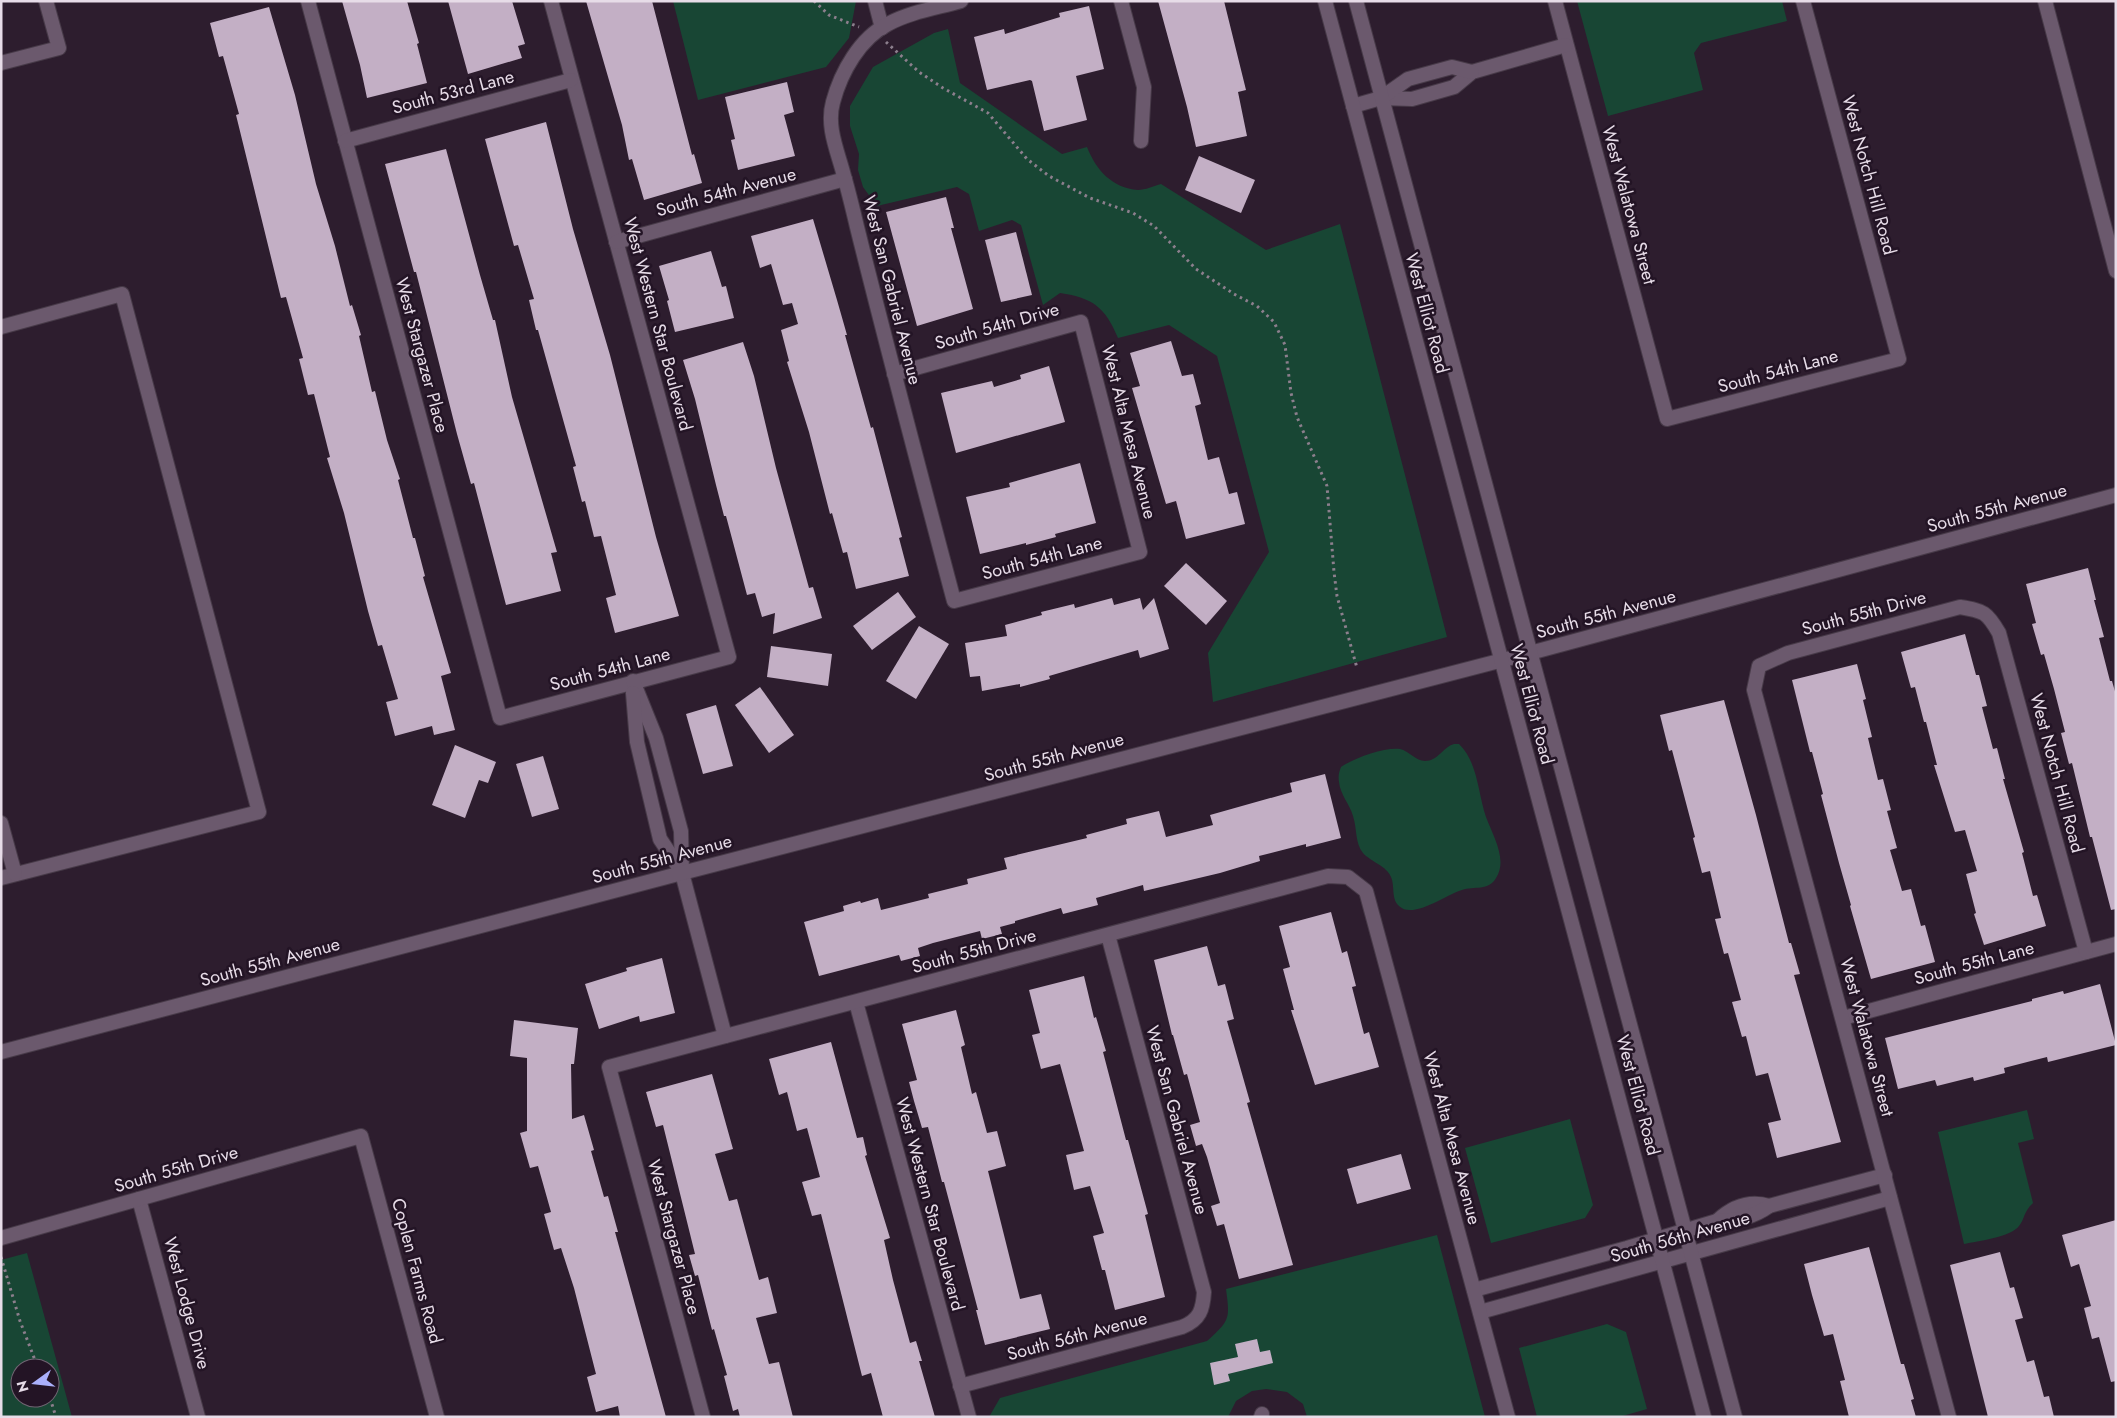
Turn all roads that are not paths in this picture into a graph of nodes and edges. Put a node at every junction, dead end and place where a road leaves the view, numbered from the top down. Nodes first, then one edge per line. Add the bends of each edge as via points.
1 (46, 1) edge
2 (308, 1) edge
3 (551, 1) edge
4 (876, 1) edge
5 (960, 1) edge
6 (1121, 1) edge
7 (1325, 1) edge
8 (1356, 1) edge
9 (1555, 1) edge
10 (1803, 1) edge
11 (2045, 1) edge
12 (879, 30) junction
13 (1566, 45) junction
14 (1, 63) edge
15 (1472, 72) junction
16 (571, 80) junction
17 (1381, 98) junction
18 (1353, 106) junction
19 (345, 141) junction
20 (1141, 141) dead end
21 (845, 179) junction
22 (616, 242) junction
23 (2116, 271) edge
24 (1081, 322) joint
25 (1, 327) edge
26 (1899, 359) joint
27 (894, 374) junction
28 (1668, 419) joint
29 (2116, 495) edge
30 (1140, 552) joint
31 (954, 601) joint
32 (1981, 611) joint
33 (1530, 654) junction
34 (729, 657) joint
35 (1501, 661) junction
36 (1758, 666) joint
37 (633, 681) junction
38 (500, 718) joint
39 (1, 823) edge
40 (682, 873) junction
41 (15, 874) junction
42 (1348, 877) joint
43 (1, 878) edge
44 (1108, 935) junction
45 (2116, 944) edge
46 (2086, 952) junction
47 (856, 1002) junction
48 (1843, 1018) junction
49 (725, 1036) junction
50 (1, 1052) edge
51 (609, 1067) joint
52 (361, 1136) joint
53 (1885, 1175) junction
54 (1890, 1198) junction
55 (139, 1199) junction
56 (1769, 1206) junction
57 (1776, 1229) junction
58 (1685, 1230) junction
59 (1, 1238) edge
60 (1656, 1238) junction
61 (1692, 1253) junction
62 (1662, 1262) junction
63 (1474, 1290) junction
64 (1480, 1312) junction
65 (1200, 1315) joint
66 (960, 1386) junction
67 (198, 1417) edge
68 (437, 1417) edge
69 (703, 1417) edge
70 (969, 1417) edge
71 (1508, 1417) edge
72 (1704, 1417) edge
73 (1735, 1417) edge
74 (1949, 1417) edge

1 - 14 street via 59,48
2 - 19 street, West Stargazer Place
3 - 16 street, West Western Star Boulevard
4 - 12 street
5 - 12 street via 917,13
6 - 20 street via 1144,87
7 - 18 street, West Elliot Road
8 - 17 street, West Elliot Road
9 - 13 street, West Walatowa Street
10 - 26 street, West Notch Hill Road
11 - 23 street
12 - 21 street, West San Gabriel Avenue via 862,45 851,61 830,114
13 - 15 street
13 - 28 street, West Walatowa Street
15 - 17 street via 1454,87 1412,99
15 - 17 street via 1452,67 1408,79
16 - 19 street, South 53rd Lane
16 - 22 street, West Western Star Boulevard
17 - 18 street
17 - 33 street, West Elliot Road
18 - 35 street, West Elliot Road
19 - 38 street, West Stargazer Place
21 - 22 street, South 54th Avenue
21 - 27 street, West San Gabriel Avenue
22 - 34 street, West Western Star Boulevard
24 - 27 street, South 54th Drive
24 - 30 street, West Alta Mesa Avenue
25 - 41 street via 122,294 259,812
26 - 28 street, South 54th Lane
27 - 31 street, West San Gabriel Avenue
29 - 33 street, South 55th Avenue
30 - 31 street, South 54th Lane
32 - 36 street, South 55th Drive via 1960,607 1788,653
32 - 46 street, West Notch Hill Road via 1989,616 1999,633
33 - 35 street, South 55th Avenue
33 - 58 street, West Elliot Road
34 - 37 street, South 54th Lane
35 - 40 street, South 55th Avenue
35 - 60 street, West Elliot Road
36 - 48 street, West Walatowa Street via 1754,690
37 - 38 street, South 54th Lane
37 - 40 street via 656,738 681,831
37 - 40 street via 636,742 660,839
39 - 41 street
40 - 49 street
40 - 50 street, South 55th Avenue
41 - 43 street
42 - 44 street, South 55th Drive via 1328,876
42 - 63 street, West Alta Mesa Avenue via 1366,891
44 - 47 street, South 55th Drive
44 - 65 street, West San Gabriel Avenue via 1204,1292
45 - 46 street, South 55th Lane
46 - 48 street, South 55th Lane
47 - 49 street, South 55th Drive
47 - 66 street, West Western Star Boulevard
48 - 53 street, West Walatowa Street
49 - 51 street, South 55th Drive
51 - 69 street, West Stargazer Place
52 - 55 street, South 55th Drive
52 - 68 street, Coplen Farms Road
53 - 54 street, West Walatowa Street
53 - 56 street, South 56th Avenue
54 - 57 street, South 56th Avenue
54 - 74 street, West Walatowa Street
55 - 59 street, South 55th Drive
55 - 67 street, West Lodge Drive
56 - 57 street
56 - 58 street, South 56th Avenue via 1757,1202 1729,1210 1717,1221
57 - 61 street, South 56th Avenue
58 - 60 street, South 56th Avenue
58 - 61 street, West Elliot Road
60 - 62 street, West Elliot Road
60 - 63 street, South 56th Avenue
61 - 62 street, South 56th Avenue
61 - 73 street, West Elliot Road
62 - 64 street, South 56th Avenue
62 - 72 street, West Elliot Road
63 - 64 street, West Alta Mesa Avenue
64 - 71 street, West Alta Mesa Avenue
65 - 66 street, South 56th Avenue via 1182,1327
66 - 70 street, West Western Star Boulevard

